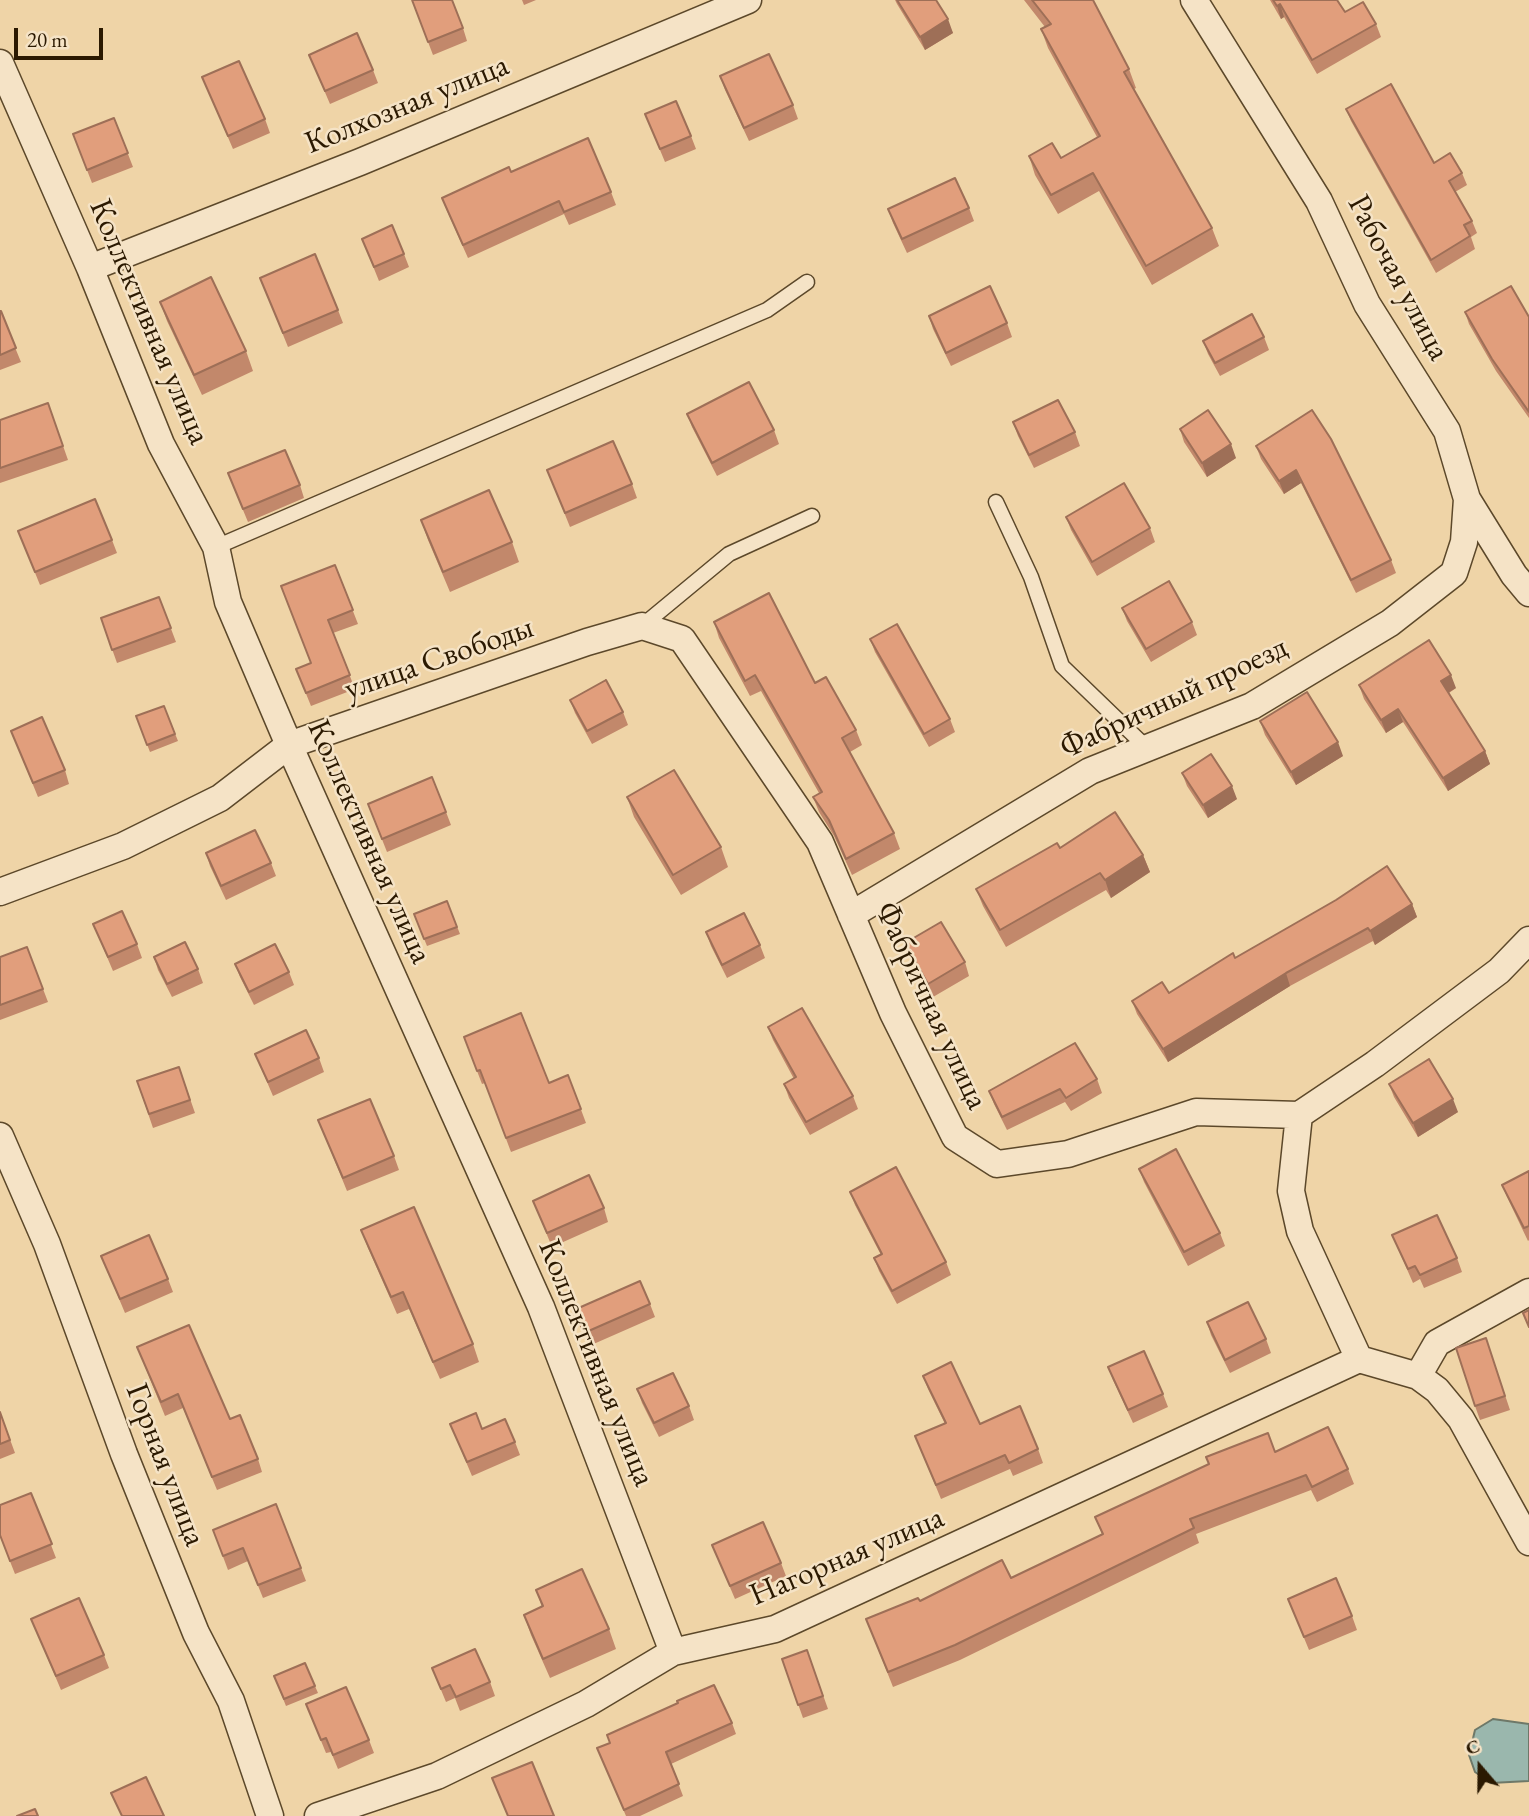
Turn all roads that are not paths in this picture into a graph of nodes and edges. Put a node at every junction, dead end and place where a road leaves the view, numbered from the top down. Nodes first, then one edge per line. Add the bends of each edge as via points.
1 (748, 0) edge
2 (1194, 0) edge
3 (0, 63) edge
4 (90, 268) junction
5 (807, 282) dead end
6 (1467, 499) junction
7 (996, 502) dead end
8 (812, 516) dead end
9 (216, 547) junction
10 (1529, 593) edge
11 (642, 626) junction
12 (289, 745) junction
13 (1147, 748) junction
14 (0, 892) edge
15 (851, 915) junction
16 (1529, 940) edge
17 (1299, 1115) junction
18 (0, 1136) edge
19 (1529, 1292) edge
20 (1359, 1359) junction
21 (1418, 1376) junction
22 (1529, 1542) edge
23 (673, 1652) junction
24 (270, 1816) edge
25 (318, 1816) edge

1 - 4 street, Колхозная улица via 360,162
2 - 6 street, Рабочая улица via 1319,201 1367,304 1447,431
3 - 4 street, Коллективная улица
4 - 9 street, Коллективная улица via 161,444
5 - 9 lane via 767,310
6 - 10 street, Рабочая улица
6 - 13 street, Фабричный проезд via 1464,542 1454,573 1391,623 1252,705
7 - 13 lane via 1031,577 1062,666
8 - 11 lane via 729,554
9 - 12 street, Коллективная улица via 228,602
11 - 12 street, улица Свободы
11 - 15 street, Фабричная улица via 682,639 820,842
12 - 14 street, улица Свободы via 220,798 123,846
12 - 23 street, Коллективная улица via 541,1307
13 - 15 street, Фабричный проезд via 1090,771
15 - 17 street, Фабричная улица via 893,1013 955,1137 997,1164 1068,1154 1196,1112
16 - 17 street via 1499,971 1375,1065
17 - 20 street via 1291,1191 1300,1231
18 - 24 street, Горная улица via 47,1244 196,1633 231,1701
19 - 21 street via 1437,1343
20 - 21 street
20 - 23 street, Нагорная улица via 775,1629
21 - 22 street via 1437,1390 1461,1419
23 - 25 street, Нагорная улица via 586,1704 437,1776

